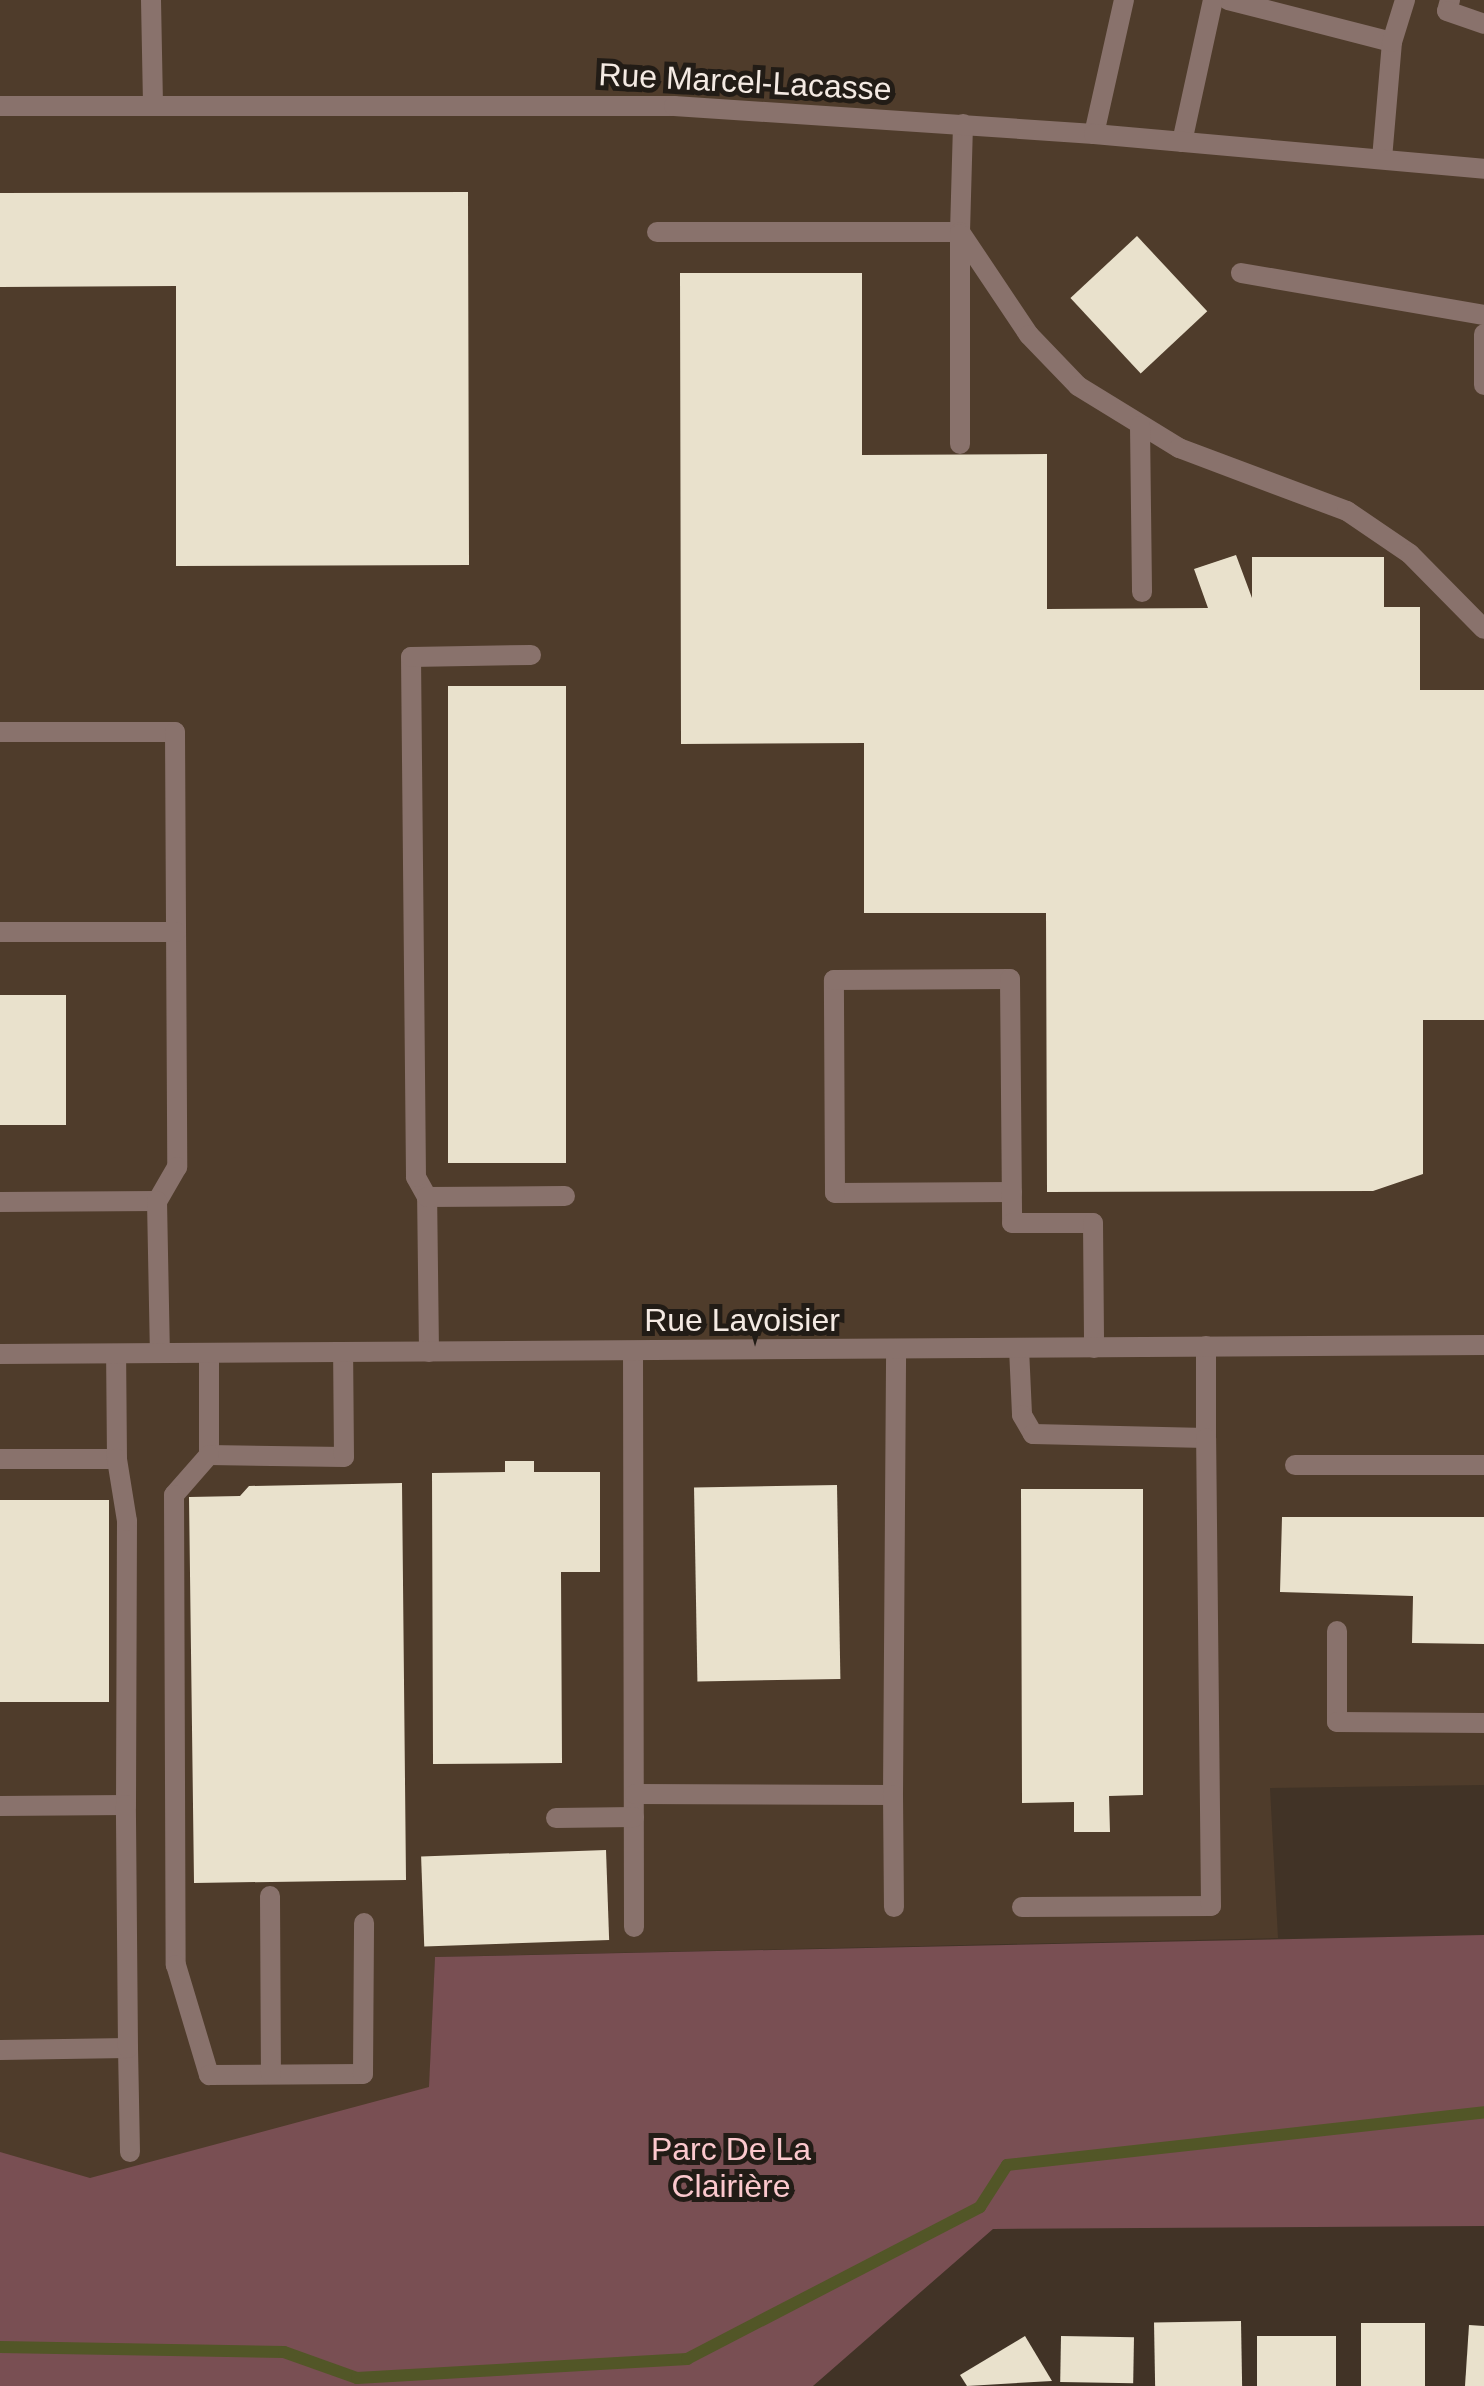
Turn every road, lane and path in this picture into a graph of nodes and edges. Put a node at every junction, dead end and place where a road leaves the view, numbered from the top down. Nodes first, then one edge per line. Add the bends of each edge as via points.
1 (151, 0) edge
2 (1124, 0) edge
3 (1213, 0) edge
4 (1405, 0) edge
5 (1450, 0) edge
6 (1239, 1) edge
7 (1484, 24) edge
8 (1392, 42) junction
9 (153, 105) junction
10 (0, 106) edge
11 (963, 124) junction
12 (1094, 134) junction
13 (1182, 142) junction
14 (1382, 159) junction
15 (1484, 170) edge
16 (657, 232) dead end
17 (960, 232) junction
18 (1241, 273) dead end
19 (1484, 315) edge
20 (1484, 334) edge
21 (1484, 385) edge
22 (1140, 426) junction
23 (960, 444) dead end
24 (1142, 592) dead end
25 (1484, 629) edge
26 (531, 655) dead end
27 (0, 732) edge
28 (0, 932) edge
29 (176, 932) junction
30 (1012, 1192) junction
31 (565, 1196) dead end
32 (427, 1197) junction
33 (157, 1201) junction
34 (0, 1202) edge
35 (1484, 1345) edge
36 (1206, 1346) junction
37 (1019, 1348) junction
38 (1094, 1348) junction
39 (896, 1349) junction
40 (633, 1351) junction
41 (343, 1352) junction
42 (429, 1352) junction
43 (160, 1353) junction
44 (209, 1353) junction
45 (0, 1354) edge
46 (116, 1354) junction
47 (1206, 1438) junction
48 (209, 1455) junction
49 (117, 1458) junction
50 (0, 1460) edge
51 (1295, 1465) dead end
52 (1484, 1465) edge
53 (1337, 1631) dead end
54 (1484, 1723) edge
55 (635, 1794) junction
56 (893, 1795) junction
57 (126, 1805) junction
58 (0, 1806) edge
59 (634, 1817) junction
60 (556, 1818) dead end
61 (270, 1896) dead end
62 (894, 1906) dead end
63 (1022, 1906) dead end
64 (364, 1924) dead end
65 (634, 1928) dead end
66 (128, 2048) junction
67 (0, 2050) edge
68 (271, 2074) junction
69 (130, 2152) dead end

1 - 9 street
2 - 12 street
3 - 13 street
4 - 8 street
5 - 7 street via 1447,11
6 - 8 street
8 - 14 street
9 - 10 street, Rue Marcel-Lacasse
9 - 11 street, Rue Marcel-Lacasse via 639,105
11 - 12 street, Rue Marcel-Lacasse
11 - 17 street
12 - 13 street, Rue Marcel-Lacasse
13 - 14 street, Rue Marcel-Lacasse
14 - 15 street, Rue Marcel-Lacasse
16 - 17 street
17 - 22 street via 1050,361
17 - 23 street
18 - 19 street
20 - 21 street
22 - 24 street
22 - 25 street via 1178,448 1347,511 1410,554
26 - 32 street via 411,657 416,1178
27 - 29 street via 174,732
28 - 29 street
29 - 33 street via 178,1167
30 - 30 street via 1010,979 834,980 835,1193
30 - 38 street via 1012,1223 1093,1223
31 - 32 street
32 - 42 street
33 - 34 street
33 - 43 street
35 - 36 street, Rue Lavoisier
36 - 38 street, Rue Lavoisier
36 - 47 street
37 - 38 street, Rue Lavoisier
37 - 39 street, Rue Lavoisier
37 - 47 street via 1022,1415 1032,1434
39 - 40 street, Rue Lavoisier
39 - 56 street
40 - 42 street, Rue Lavoisier
40 - 55 street
41 - 42 street, Rue Lavoisier
41 - 44 street, Rue Lavoisier
41 - 48 street via 344,1456
43 - 44 street, Rue Lavoisier
43 - 46 street, Rue Lavoisier
44 - 48 street
45 - 46 street, Rue Lavoisier
46 - 49 street
47 - 63 street via 1211,1906
48 - 68 street via 174,1495 176,1964 209,2075
49 - 50 street
49 - 57 street via 127,1522
51 - 52 street
53 - 54 street via 1337,1722
55 - 56 street
55 - 59 street
56 - 62 street
57 - 58 street
57 - 66 street
59 - 60 street
59 - 65 street
61 - 68 street
64 - 68 street via 363,2074
66 - 67 street
66 - 69 street

